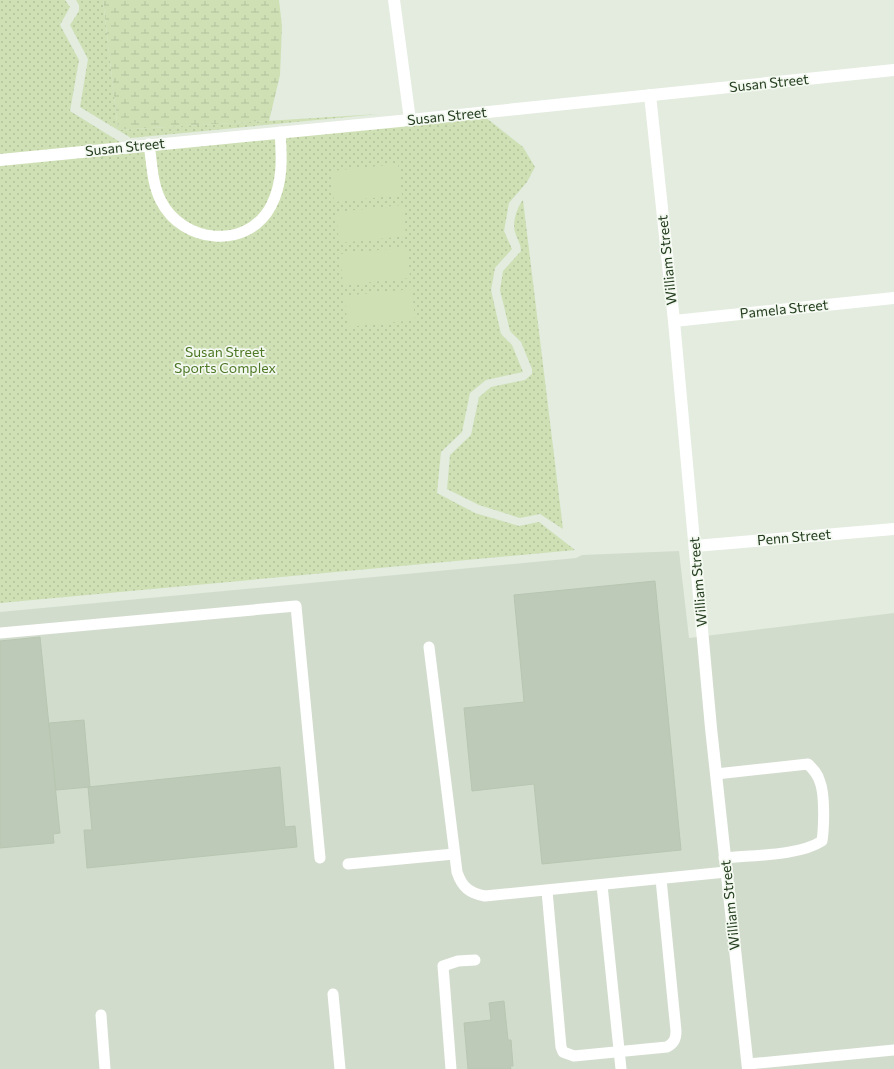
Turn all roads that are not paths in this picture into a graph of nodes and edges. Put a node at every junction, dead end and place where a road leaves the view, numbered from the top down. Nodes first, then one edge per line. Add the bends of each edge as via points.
1 (394, 0) edge
2 (894, 70) edge
3 (650, 95) junction
4 (410, 120) junction
5 (280, 132) junction
6 (149, 144) junction
7 (0, 160) edge
8 (894, 298) edge
9 (674, 321) junction
10 (894, 529) edge
11 (695, 546) junction
12 (0, 633) edge
13 (429, 647) dead end
14 (716, 774) junction
15 (454, 854) junction
16 (320, 858) dead end
17 (724, 858) junction
18 (348, 864) dead end
19 (726, 872) junction
20 (661, 879) junction
21 (602, 885) junction
22 (547, 891) junction
23 (475, 960) dead end
24 (333, 994) dead end
25 (101, 1015) dead end
26 (894, 1050) edge
27 (620, 1051) junction
28 (748, 1067) edge
29 (105, 1069) edge
30 (340, 1069) edge
31 (451, 1069) edge
32 (621, 1069) edge

1 - 4 street
2 - 3 street, Susan Street
3 - 4 street, Susan Street
3 - 9 street, William Street
4 - 5 street, Susan Street
5 - 6 street, Susan Street
5 - 6 lane via 282,168 278,192 270,208 257,222 232,236 206,236 190,230 168,212 155,184
6 - 7 street, Susan Street
8 - 9 street, Pamela Street
9 - 11 street, William Street
10 - 11 street, Penn Street
11 - 14 street, William Street
12 - 16 lane via 296,606
13 - 15 lane
14 - 17 street, William Street
14 - 17 lane via 808,764 821,783 824,828 822,841 813,846 787,852
15 - 18 lane
15 - 22 lane via 460,881 473,894 485,896
17 - 19 street, William Street
19 - 20 lane
19 - 28 street, William Street
20 - 21 lane
20 - 27 lane via 676,1038 673,1044 667,1047
21 - 22 lane
21 - 27 lane
22 - 27 lane via 563,1052 574,1056
23 - 31 lane via 458,961 443,966
24 - 30 lane
25 - 29 lane
26 - 28 lane
27 - 32 lane

